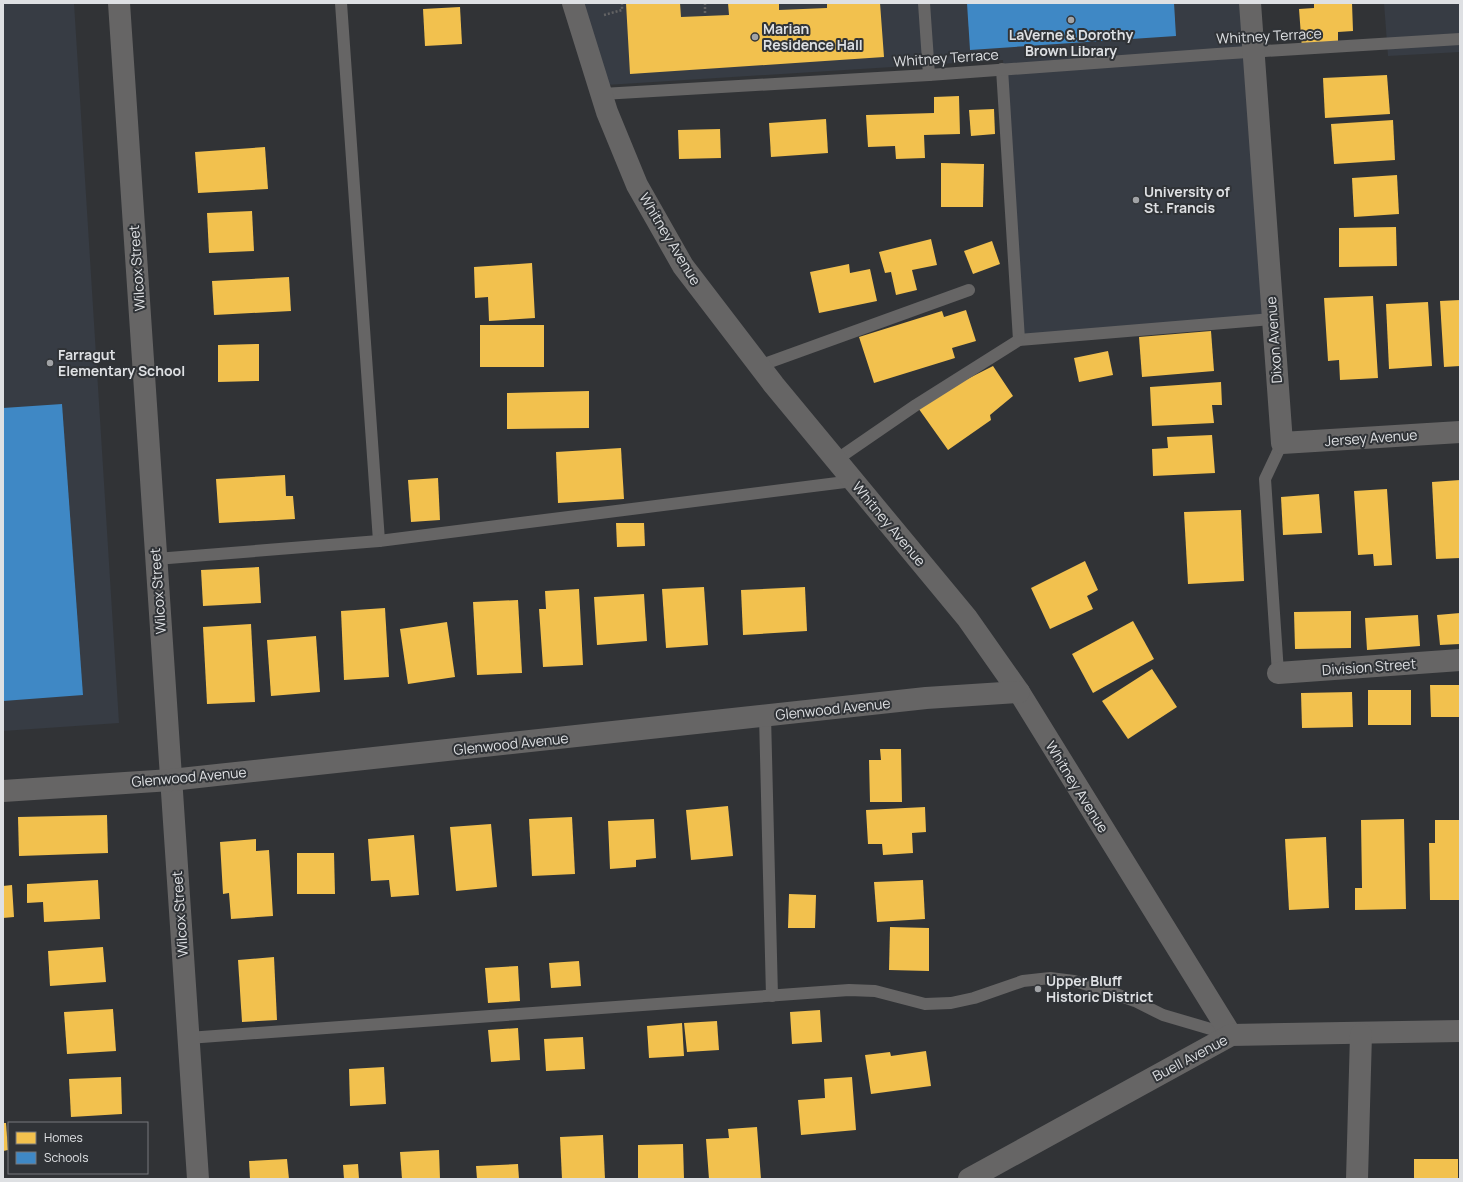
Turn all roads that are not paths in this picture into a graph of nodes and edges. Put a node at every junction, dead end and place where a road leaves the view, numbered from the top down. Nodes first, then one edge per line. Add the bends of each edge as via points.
1 (119, 3) edge
2 (341, 3) edge
3 (573, 3) edge
4 (924, 3) edge
5 (1250, 3) edge
6 (1460, 39) edge
7 (1254, 52) junction
8 (1002, 69) junction
9 (929, 74) junction
10 (602, 94) junction
11 (969, 290) dead end
12 (1272, 319) junction
13 (1019, 340) junction
14 (759, 366) junction
15 (1460, 432) edge
16 (1282, 443) junction
17 (836, 460) junction
18 (853, 481) junction
19 (379, 541) junction
20 (156, 558) junction
21 (1460, 660) edge
22 (1278, 673) joint
23 (1019, 692) junction
24 (765, 716) junction
25 (171, 780) junction
26 (3, 791) edge
27 (772, 996) junction
28 (1460, 1031) edge
29 (1361, 1034) junction
30 (1231, 1035) junction
31 (188, 1038) junction
32 (198, 1179) edge
33 (968, 1179) edge
34 (1357, 1179) edge

1 - 20 street, Wilcox Street
2 - 19 lane
3 - 10 street, Whitney Avenue
4 - 9 lane
5 - 7 street, Dixon Avenue
6 - 7 lane, Whitney Terrace
7 - 8 lane, Whitney Terrace
7 - 12 street, Dixon Avenue
8 - 9 lane, Whitney Terrace
8 - 13 lane
9 - 10 lane, Whitney Terrace
10 - 14 street, Whitney Avenue via 638,185 683,266
11 - 14 lane
12 - 13 lane
12 - 16 street, Dixon Avenue
13 - 17 lane via 916,405
14 - 17 street, Whitney Avenue
15 - 16 street, Jersey Avenue
16 - 22 lane, Dixon Avenue via 1265,479
17 - 18 street, Whitney Avenue
18 - 19 lane
18 - 23 street, Whitney Avenue via 967,618
19 - 20 lane
20 - 25 street, Wilcox Street
21 - 22 street, Division Street
23 - 24 street, Glenwood Avenue via 926,698
23 - 30 street, Whitney Avenue
24 - 25 street, Glenwood Avenue
24 - 27 lane
25 - 26 street, Glenwood Avenue
25 - 31 street, Wilcox Street
27 - 30 lane via 875,991 925,1004 950,1003 974,998 1023,981 1050,978 1099,988 1135,1001 1162,1015
27 - 31 lane
28 - 29 street, Buell Avenue
29 - 30 street, Buell Avenue
29 - 34 street
30 - 33 street, Buell Avenue
31 - 32 street, Wilcox Street

